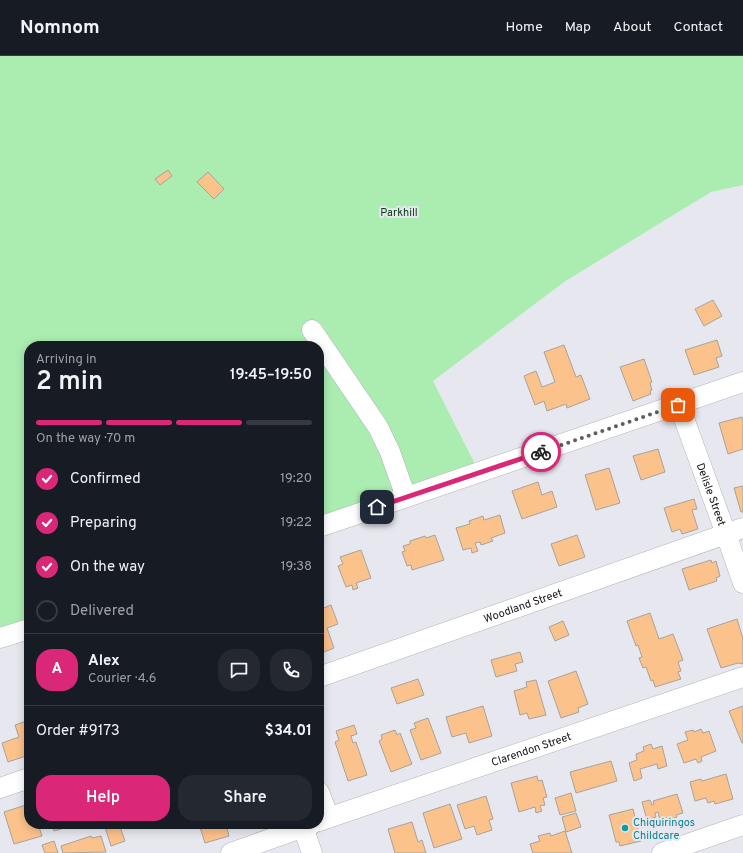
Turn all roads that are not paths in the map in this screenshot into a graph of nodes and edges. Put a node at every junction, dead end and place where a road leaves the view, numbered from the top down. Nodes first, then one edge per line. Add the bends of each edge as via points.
1 (312, 330) dead end
2 (319, 341) edge
3 (324, 348) edge
4 (743, 382) edge
5 (678, 405) junction
6 (406, 497) junction
7 (324, 526) edge
8 (735, 531) edge
9 (743, 583) edge
10 (24, 631) edge
11 (0, 638) edge
12 (324, 675) edge
13 (743, 677) edge
14 (24, 780) edge
15 (0, 788) edge
16 (324, 820) edge
17 (743, 825) edge
18 (299, 829) edge
19 (315, 829) edge
20 (231, 853) edge
21 (312, 853) edge
22 (662, 853) edge

1 - 2 street
3 - 6 street via 378,427
4 - 5 street
5 - 6 street
5 - 8 street, Delisle Street
6 - 7 street
8 - 9 street, Delisle Street
8 - 12 street, Woodland Street
10 - 11 street
13 - 16 street, Clarendon Street
14 - 15 street
17 - 22 street
18 - 20 street, Clarendon Street
19 - 21 street

